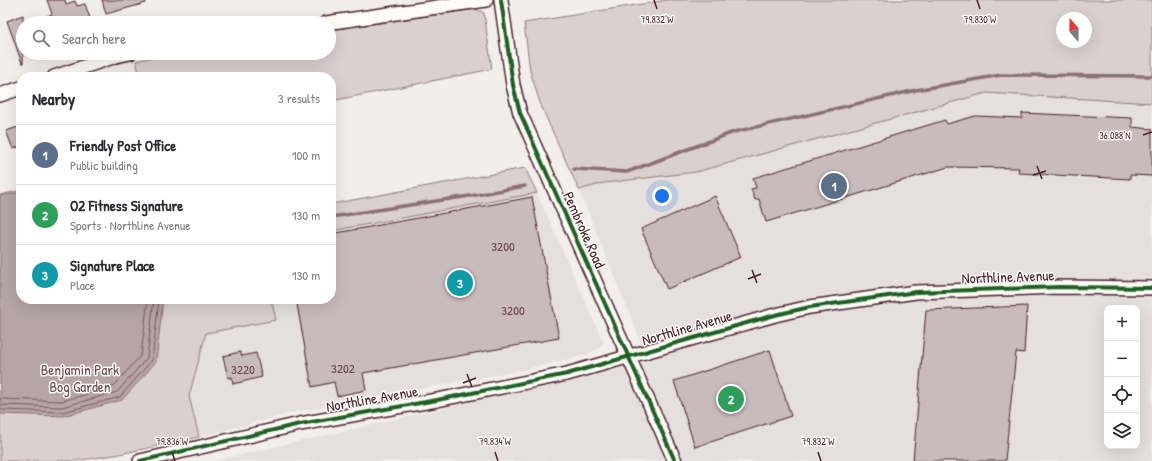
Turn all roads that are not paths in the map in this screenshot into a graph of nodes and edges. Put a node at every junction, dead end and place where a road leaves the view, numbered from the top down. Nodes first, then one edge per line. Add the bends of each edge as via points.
1 (486, 0) edge
2 (501, 0) edge
3 (336, 22) edge
4 (104, 60) edge
5 (69, 72) edge
6 (16, 90) edge
7 (0, 96) edge
8 (1152, 288) edge
9 (629, 357) junction
10 (140, 461) edge
11 (675, 461) edge

1 - 3 street
2 - 9 street, Pembroke Road via 514,91 520,113
4 - 5 street
6 - 7 street
8 - 9 street, Northline Avenue via 1039,288 891,294 787,312
9 - 10 street, Northline Avenue via 567,374 300,424
9 - 11 street, Pembroke Road

